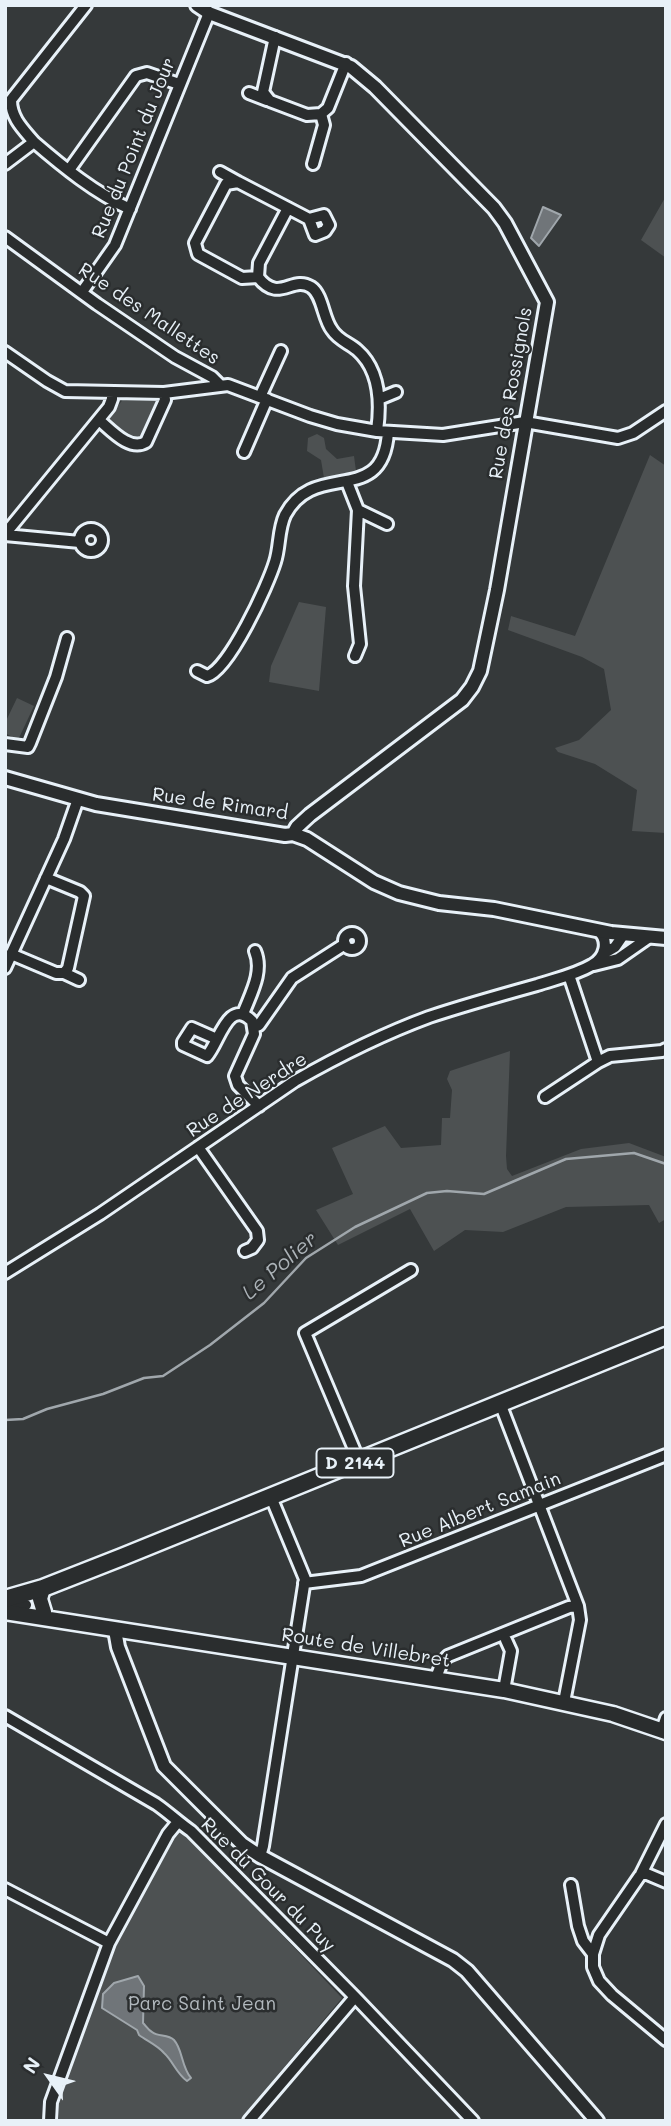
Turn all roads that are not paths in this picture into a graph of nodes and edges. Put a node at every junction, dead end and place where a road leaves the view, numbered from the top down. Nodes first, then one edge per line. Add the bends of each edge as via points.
1 (86, 5) edge
2 (197, 5) edge
3 (209, 13) junction
4 (275, 37) junction
5 (346, 63) junction
6 (179, 85) junction
7 (248, 93) dead end
8 (270, 101) junction
9 (321, 114) junction
10 (34, 142) junction
11 (5, 164) edge
12 (313, 164) dead end
13 (69, 170) junction
14 (220, 172) dead end
15 (238, 182) junction
16 (288, 208) junction
17 (130, 209) junction
18 (309, 219) dead end
19 (5, 237) edge
20 (258, 277) junction
21 (82, 292) junction
22 (281, 351) dead end
23 (5, 352) edge
24 (221, 386) junction
25 (112, 392) junction
26 (396, 392) dead end
27 (164, 393) junction
28 (264, 398) junction
29 (379, 399) junction
30 (666, 411) edge
31 (99, 420) junction
32 (525, 422) junction
33 (383, 431) junction
34 (244, 452) dead end
35 (347, 482) junction
36 (358, 510) junction
37 (387, 524) dead end
38 (5, 534) edge
39 (80, 541) dead end
40 (67, 638) dead end
41 (355, 656) dead end
42 (197, 671) dead end
43 (5, 744) edge
44 (5, 778) edge
45 (78, 799) junction
46 (293, 834) junction
47 (46, 878) junction
48 (598, 930) junction
49 (624, 934) junction
50 (650, 936) junction
51 (666, 938) edge
52 (345, 944) dead end
53 (255, 951) dead end
54 (11, 954) junction
55 (606, 958) junction
56 (5, 968) edge
57 (64, 973) junction
58 (569, 975) junction
59 (79, 980) dead end
60 (243, 1014) junction
61 (254, 1027) junction
62 (218, 1038) dead end
63 (666, 1049) edge
64 (598, 1062) junction
65 (545, 1097) dead end
66 (259, 1106) junction
67 (198, 1147) junction
68 (245, 1251) dead end
69 (411, 1270) dead end
70 (5, 1273) edge
71 (666, 1336) edge
72 (500, 1403) junction
73 (666, 1455) edge
74 (359, 1461) junction
75 (271, 1497) junction
76 (539, 1506) junction
77 (304, 1583) junction
78 (43, 1588) junction
79 (11, 1605) edge
80 (578, 1606) junction
81 (44, 1612) junction
82 (58, 1619) junction
83 (115, 1630) junction
84 (506, 1640) dead end
85 (293, 1657) junction
86 (436, 1678) junction
87 (504, 1690) junction
88 (564, 1702) junction
89 (5, 1716) edge
90 (664, 1727) edge
91 (177, 1823) junction
92 (666, 1824) edge
93 (260, 1856) junction
94 (641, 1874) junction
95 (666, 1882) edge
96 (571, 1885) dead end
97 (5, 1889) edge
98 (110, 1944) junction
99 (593, 1954) junction
100 (355, 1997) junction
101 (666, 2040) edge
102 (50, 2121) edge
103 (249, 2121) edge
104 (473, 2121) edge
105 (597, 2121) edge

1 - 10 street via 11,100 15,119
2 - 3 street, Rue des Rossignols
3 - 4 street, Rue des Rossignols
3 - 6 street, Rue du Point du Jour
4 - 5 street, Rue des Rossignols
4 - 8 street via 263,83
5 - 9 street via 328,108
5 - 32 street, Rue des Rossignols via 494,208 542,289 547,302
6 - 13 street via 147,73 136,76
6 - 17 street, Rue du Point du Jour
7 - 8 street
8 - 9 street via 307,115
9 - 12 street via 324,125
10 - 11 street
10 - 13 street
13 - 17 street
14 - 15 street
15 - 16 street
15 - 20 street via 226,184 195,248 242,278
16 - 18 street
16 - 20 street via 259,263
17 - 21 street, Rue du Point du Jour via 115,245
19 - 21 street, Rue des Mallettes
20 - 29 street via 275,290 300,284 317,292 331,330 357,349 372,370
21 - 24 street, Rue des Mallettes
22 - 28 street
23 - 25 street via 65,390
24 - 27 street
24 - 28 street, Rue des Mallettes
25 - 27 street
25 - 31 street via 109,407
26 - 29 street
27 - 31 street via 165,400 141,446 131,445
28 - 33 street, Rue des Mallettes via 337,424
28 - 34 street
29 - 33 street
30 - 32 street, Rue des Mallettes via 618,438
31 - 38 street
32 - 33 street, Rue des Mallettes via 443,435
32 - 46 street, Rue des Rossignols via 480,671 472,687 462,700 310,815
33 - 35 street via 385,454 378,465
35 - 36 street
35 - 42 street via 307,489 289,508 276,561 253,613 220,668 207,676
36 - 37 street
36 - 41 street via 353,575 360,644
38 - 39 street
40 - 43 street via 30,743 23,748
44 - 45 street, Rue de Rimard
45 - 46 street, Rue de Rimard via 141,813
45 - 47 street
46 - 48 street, Rue de Rimard via 399,892
47 - 54 street
47 - 57 street via 84,896
48 - 49 street, Rue de Rimard
48 - 55 street via 604,937
49 - 50 street, Rue de Rimard
49 - 55 street, Rue de Nerdre
50 - 51 street, Rue de Rimard
50 - 55 street via 623,956
52 - 61 street via 292,978
53 - 60 street via 258,975
54 - 56 street
54 - 57 street
55 - 58 street, Rue de Nerdre
57 - 59 street
58 - 64 street
58 - 66 street, Rue de Nerdre via 400,1029 315,1070
60 - 61 street
60 - 62 street via 227,1020
61 - 66 street via 235,1076
63 - 64 street via 610,1056
64 - 65 street
66 - 67 street, Rue de Nerdre
67 - 68 street via 257,1231 256,1244
67 - 70 street, Rue de Nerdre
69 - 74 street via 305,1334
71 - 72 main road, D 2144
72 - 74 main road, D 2144
72 - 76 street
73 - 76 street, Rue Albert Samain
74 - 75 main road, D 2144
75 - 77 street
75 - 78 main road, D 2144
76 - 77 street, Rue Albert Samain via 362,1576
76 - 80 street
77 - 85 street
78 - 79 main road, D 2144
78 - 81 main road
79 - 81 main road
79 - 82 main road
80 - 86 street via 448,1656
80 - 88 street via 580,1620
81 - 82 main road
82 - 83 main road, Route de Villebret
83 - 85 main road, Route de Villebret
83 - 93 street via 164,1766 242,1844
84 - 87 street via 511,1651
85 - 86 main road, Route de Villebret
85 - 93 street
86 - 87 main road, Route de Villebret
87 - 88 main road, Route de Villebret
88 - 90 main road, Route de Villebret
89 - 91 street, Rue du Gour du Puy via 156,1804
91 - 98 street
91 - 100 street, Rue du Gour du Puy via 191,1831
92 - 94 street
93 - 105 street via 467,1972
94 - 95 street
94 - 99 street via 599,1935
96 - 99 street via 578,1926
97 - 98 street
98 - 102 street via 51,2102
99 - 101 street via 599,1981
100 - 103 street
100 - 104 street, Rue du Gour du Puy

